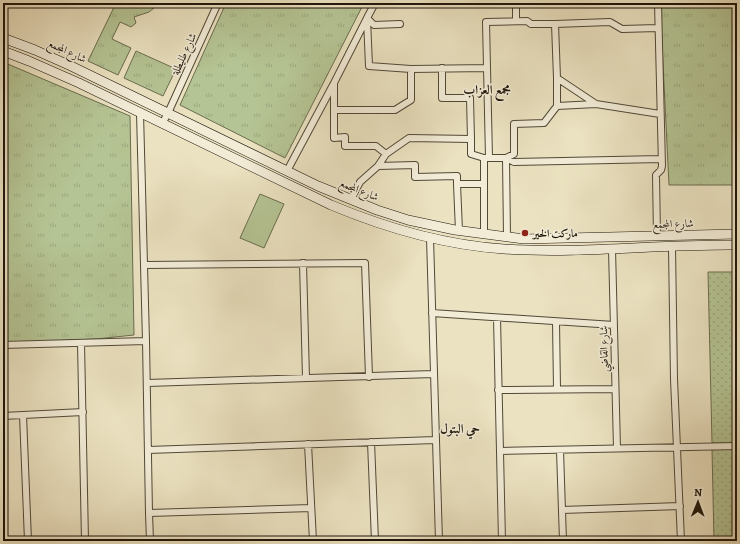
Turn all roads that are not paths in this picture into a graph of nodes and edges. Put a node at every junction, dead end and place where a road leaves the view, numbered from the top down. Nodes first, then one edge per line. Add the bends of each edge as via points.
1 (218, 3) edge
2 (375, 3) edge
3 (516, 3) edge
4 (658, 3) edge
5 (367, 18) junction
6 (516, 21) junction
7 (400, 24) dead end
8 (556, 24) junction
9 (657, 28) junction
10 (3, 38) edge
11 (3, 51) edge
12 (442, 68) junction
13 (487, 68) junction
14 (410, 69) junction
15 (557, 78) junction
16 (334, 83) junction
17 (596, 104) junction
18 (557, 106) junction
19 (334, 110) junction
20 (140, 113) junction
21 (168, 113) junction
22 (660, 114) junction
23 (162, 124) junction
24 (471, 139) junction
25 (386, 154) junction
26 (487, 158) junction
27 (506, 158) junction
28 (661, 160) junction
29 (378, 166) junction
30 (287, 171) junction
31 (457, 184) junction
32 (484, 184) junction
33 (351, 200) junction
34 (459, 230) junction
35 (733, 233) edge
36 (484, 234) junction
37 (657, 236) junction
38 (634, 237) junction
39 (430, 238) junction
40 (511, 238) junction
41 (534, 238) junction
42 (732, 245) edge
43 (672, 247) junction
44 (622, 248) junction
45 (514, 249) junction
46 (612, 249) junction
47 (534, 250) junction
48 (737, 253) edge
49 (303, 263) junction
50 (144, 265) junction
51 (432, 314) junction
52 (497, 318) junction
53 (556, 322) junction
54 (614, 325) junction
55 (146, 341) junction
56 (81, 343) junction
57 (3, 345) edge
58 (433, 374) junction
59 (369, 377) junction
60 (306, 378) junction
61 (147, 383) junction
62 (557, 389) junction
63 (615, 389) junction
64 (498, 390) junction
65 (83, 412) junction
66 (23, 415) junction
67 (3, 416) edge
68 (435, 440) junction
69 (371, 442) junction
70 (308, 444) junction
71 (737, 446) edge
72 (677, 447) junction
73 (617, 448) junction
74 (148, 450) junction
75 (560, 450) junction
76 (500, 451) junction
77 (680, 506) junction
78 (312, 508) junction
79 (562, 510) junction
80 (149, 513) junction
81 (28, 541) edge
82 (85, 541) edge
83 (150, 541) edge
84 (313, 541) edge
85 (375, 541) edge
86 (439, 541) edge
87 (502, 541) edge
88 (564, 541) edge
89 (681, 541) edge

1 - 21 street, شارع طليطلة
2 - 5 street
3 - 6 street
4 - 9 street
5 - 7 street via 374,25
5 - 14 street via 369,66
5 - 16 street
6 - 8 street
6 - 13 street via 486,22
8 - 9 street via 610,22 622,29
8 - 15 street
9 - 22 street
10 - 21 street, شارع المجمع via 55,59
11 - 20 street, شارع المجمع
12 - 13 street
12 - 14 street
12 - 24 street via 442,98 470,98
13 - 26 street
14 - 19 street via 411,100 394,110
15 - 17 street
15 - 18 street
16 - 19 street
16 - 30 street
17 - 18 street
17 - 22 street
18 - 27 street via 544,123 514,124 514,154
19 - 25 street via 334,138 345,137 346,146 376,146
20 - 23 street, شارع المجمع
20 - 50 street
21 - 23 street, شارع طليطلة
21 - 30 street, شارع المجمع
22 - 28 street
23 - 39 street, شارع المجمع via 331,206 383,225
24 - 25 street via 410,138
24 - 26 street via 471,154
25 - 29 street
26 - 27 street
26 - 32 street
27 - 28 street via 514,162
27 - 40 street
28 - 37 street via 661,170 656,175
29 - 31 street via 415,165 415,177 457,176
29 - 33 street via 360,182
30 - 33 street, شارع المجمع
31 - 32 street
31 - 34 street
32 - 36 street
33 - 34 street, شارع المجمع via 408,220
34 - 36 street, شارع المجمع
35 - 37 street, شارع المجمع
35 - 42 street via 730,243
36 - 40 street, شارع المجمع
37 - 38 street, شارع المجمع
38 - 41 street, شارع المجمع
38 - 44 street via 643,239 644,243
39 - 45 street, شارع المجمع
39 - 51 street
40 - 41 street, شارع المجمع
40 - 45 street via 520,245
41 - 47 street via 528,243
42 - 43 street, شارع المجمع
42 - 48 street
43 - 44 street, شارع المجمع
43 - 72 street
44 - 46 street, شارع المجمع
45 - 47 street, شارع المجمع
46 - 47 street, شارع المجمع
46 - 54 street, شارع القاضي
49 - 50 street
49 - 59 street via 364,263
49 - 60 street
50 - 55 street
51 - 52 street
51 - 58 street
52 - 53 street
52 - 64 street
53 - 54 street
53 - 62 street
54 - 63 street, شارع القاضي
55 - 56 street
55 - 61 street
56 - 57 street
56 - 65 street
58 - 59 street
58 - 68 street
59 - 60 street
60 - 61 street
61 - 74 street
62 - 63 street
62 - 64 street
63 - 73 street, شارع القاضي
64 - 76 street
65 - 66 street
65 - 82 street
66 - 67 street
66 - 81 street
68 - 69 street
68 - 86 street
69 - 70 street
69 - 85 street
70 - 74 street
70 - 78 street
71 - 72 street
72 - 73 street
72 - 77 street
73 - 75 street
74 - 80 street
75 - 76 street
75 - 79 street
76 - 87 street
77 - 79 street
77 - 89 street
78 - 80 street
78 - 84 street
79 - 88 street
80 - 83 street

